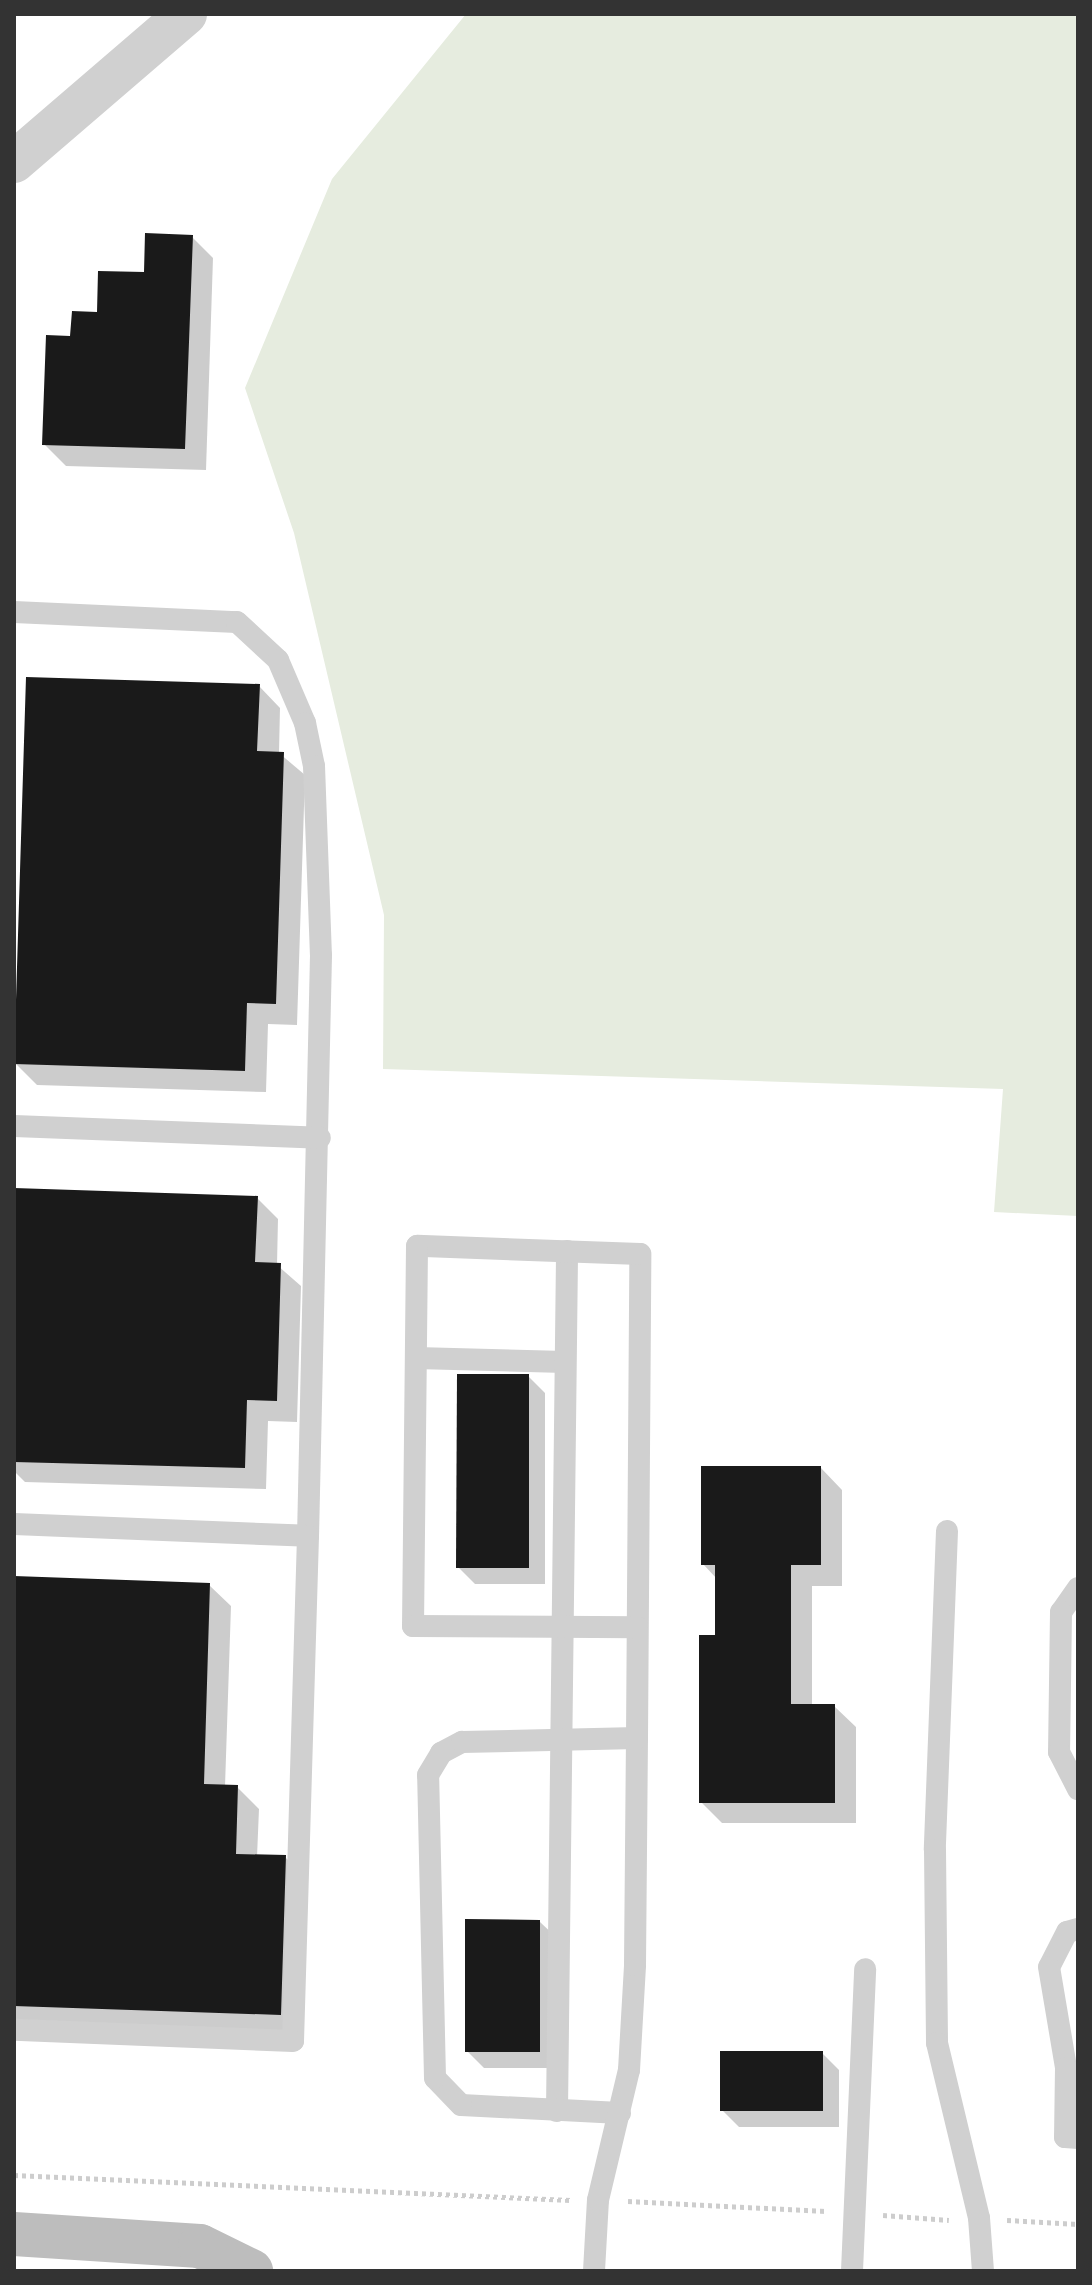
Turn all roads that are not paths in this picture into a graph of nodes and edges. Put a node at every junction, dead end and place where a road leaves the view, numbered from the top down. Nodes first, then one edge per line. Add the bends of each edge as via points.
1 (186, 14) edge
2 (14, 162) edge
3 (14, 612) edge
4 (14, 1126) edge
5 (320, 1138) junction
6 (567, 1251) junction
7 (416, 1358) junction
8 (565, 1362) junction
9 (14, 1524) edge
10 (947, 1531) dead end
11 (308, 1536) junction
12 (1078, 1588) edge
13 (637, 1627) junction
14 (560, 1628) junction
15 (637, 1738) junction
16 (559, 1742) junction
17 (1078, 1789) edge
18 (1078, 1929) edge
19 (865, 1969) dead end
20 (14, 2030) edge
21 (557, 2111) junction
22 (620, 2113) junction
23 (1078, 2138) edge
24 (14, 2234) edge
25 (251, 2271) edge
26 (594, 2271) edge
27 (852, 2271) edge
28 (983, 2271) edge

1 - 2 street
3 - 5 lane via 237,622 278,660 314,766
4 - 5 lane
5 - 11 lane
6 - 7 lane via 417,1246
6 - 8 lane
6 - 13 lane via 640,1254
7 - 8 lane
7 - 14 lane via 413,1626
8 - 14 lane
9 - 11 lane
10 - 28 lane via 935,1850 937,2043 979,2218
11 - 20 lane via 293,2041
12 - 17 lane via 1061,1612 1059,1752
13 - 14 lane
13 - 15 lane
14 - 16 lane
15 - 16 lane
15 - 22 lane via 635,1965
16 - 21 lane
16 - 21 lane via 462,1742 441,1753 428,1775 435,2078 461,2105
18 - 23 lane via 1067,1932 1049,1967 1066,2068 1065,2137
19 - 27 lane
21 - 22 lane
22 - 26 lane via 598,2200
24 - 25 main road via 200,2246

